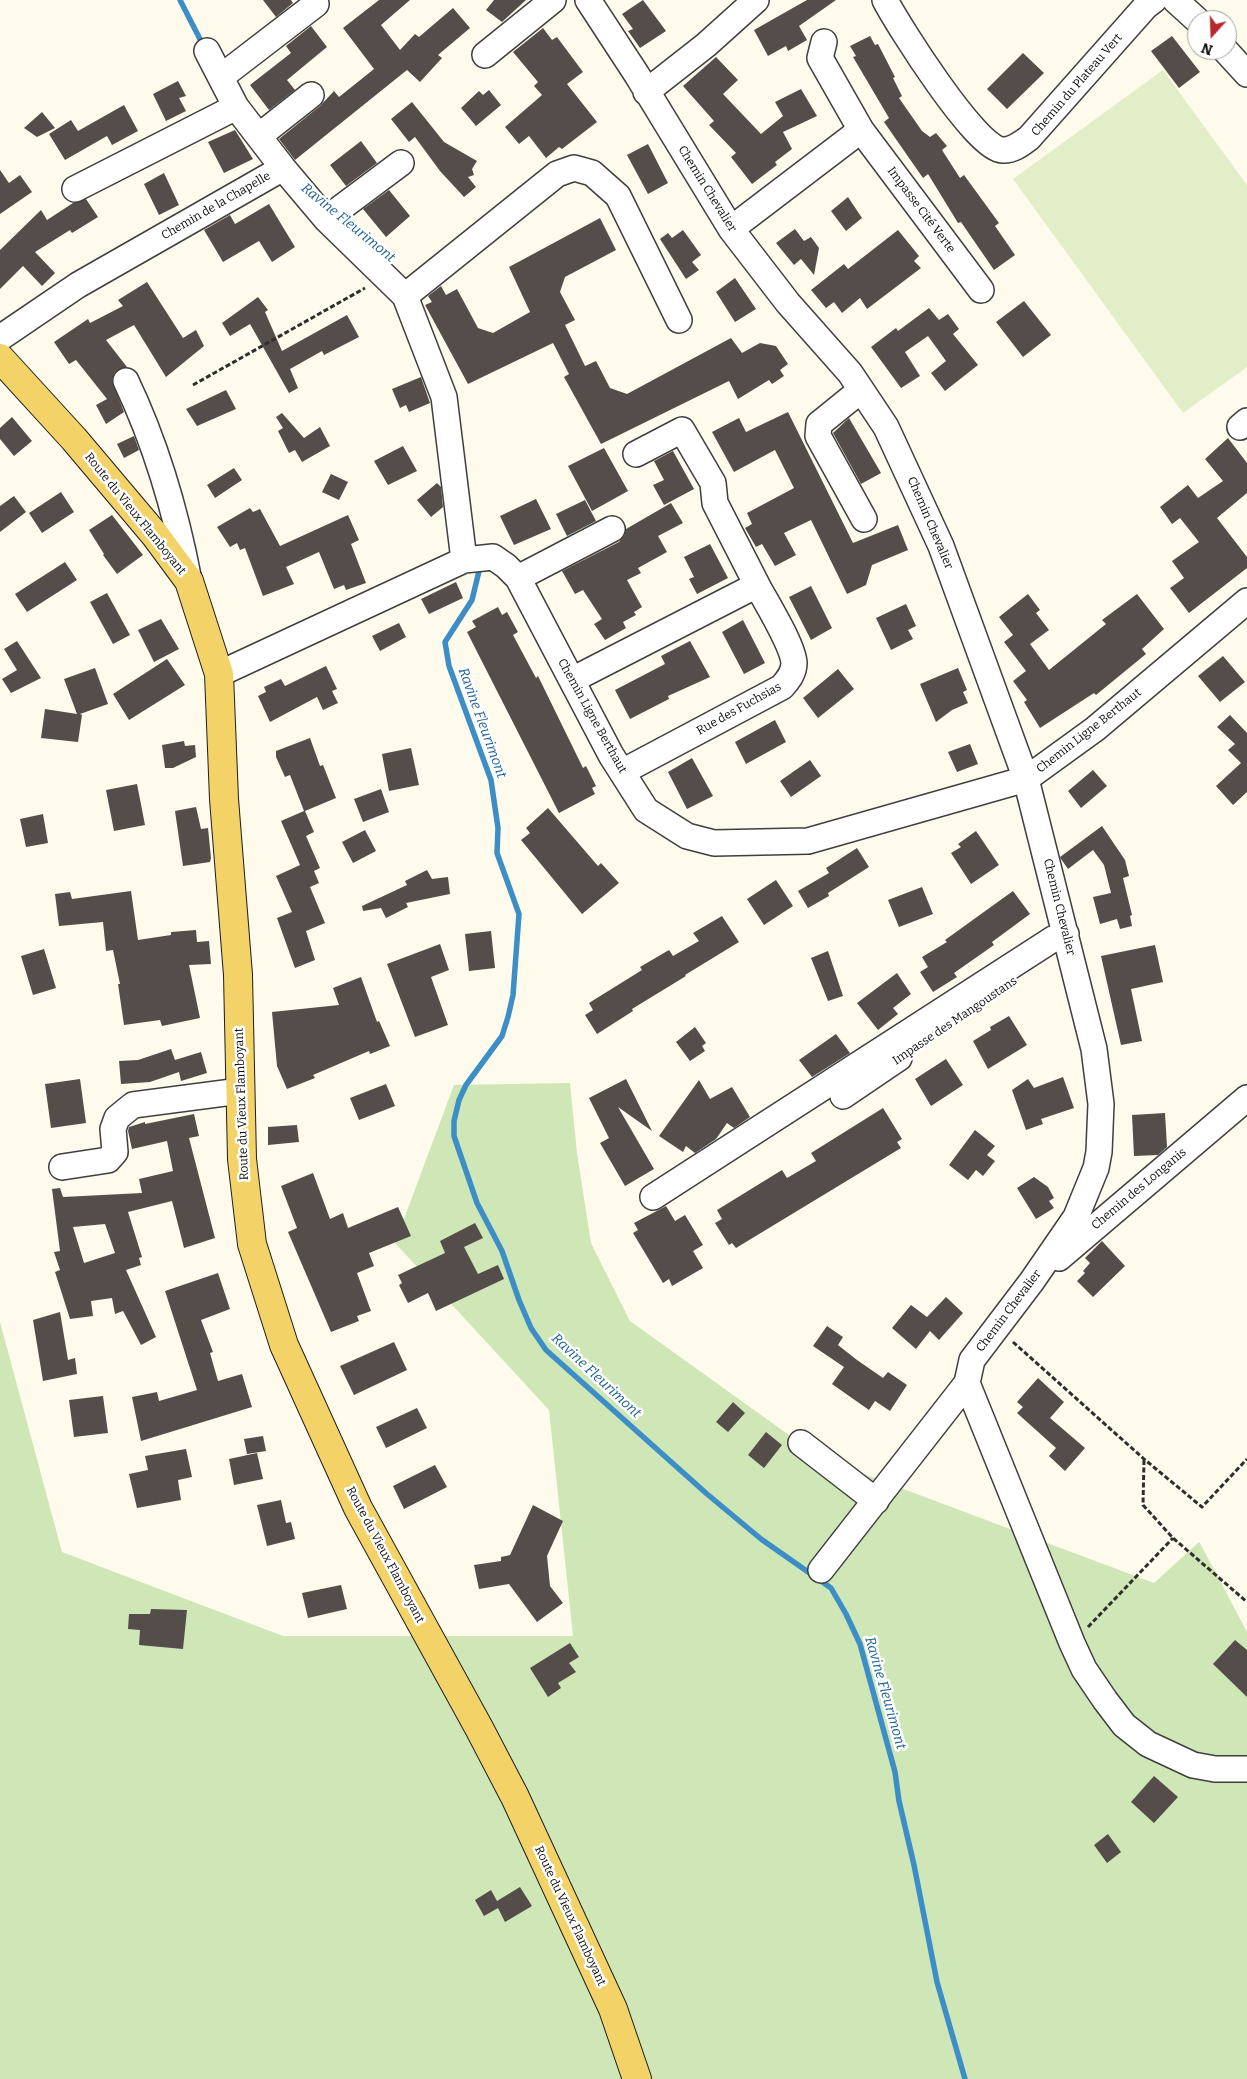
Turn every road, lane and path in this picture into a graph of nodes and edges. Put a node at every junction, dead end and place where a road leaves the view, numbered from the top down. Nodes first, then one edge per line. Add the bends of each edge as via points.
1 (552, 0) edge
2 (588, 0) edge
3 (756, 0) edge
4 (885, 0) edge
5 (1154, 0) edge
6 (1175, 0) edge
7 (316, 4) dead end
8 (1187, 11) edge
9 (824, 42) dead end
10 (207, 51) dead end
11 (486, 55) dead end
12 (1234, 60) edge
13 (1247, 74) edge
14 (220, 77) junction
15 (646, 92) junction
16 (310, 95) dead end
17 (236, 107) junction
18 (861, 130) junction
19 (259, 136) junction
20 (400, 163) dead end
21 (282, 168) junction
22 (74, 189) dead end
23 (326, 219) junction
24 (731, 229) junction
25 (386, 277) junction
26 (981, 290) dead end
27 (405, 296) junction
28 (679, 320) dead end
29 (0, 338) edge
30 (0, 358) edge
31 (126, 381) dead end
32 (193, 385) dead end
33 (861, 390) junction
34 (636, 454) dead end
35 (864, 519) dead end
36 (612, 529) dead end
37 (464, 560) junction
38 (518, 578) junction
39 (189, 581) junction
40 (757, 585) junction
41 (1247, 601) edge
42 (219, 674) junction
43 (572, 680) junction
44 (622, 772) junction
45 (1026, 779) junction
46 (1068, 943) junction
47 (240, 1091) junction
48 (842, 1096) dead end
49 (1247, 1098) edge
50 (62, 1167) dead end
51 (653, 1197) dead end
52 (1032, 1281) junction
53 (996, 1326) junction
54 (967, 1384) junction
55 (801, 1443) dead end
56 (1144, 1459) junction
57 (1247, 1459) edge
58 (876, 1501) junction
59 (1174, 1538) junction
60 (821, 1570) dead end
61 (1247, 1602) edge
62 (1072, 1644) junction
63 (1247, 1769) edge
64 (637, 2079) edge

1 - 11 street
2 - 15 street, Chemin Chevalier
3 - 15 street
4 - 5 street, Chemin du Plateau Vert via 934,78 978,135 988,145 1001,150 1016,147 1029,138
6 - 8 street
7 - 14 street
9 - 18 street, Impasse Cité Verte via 820,58
10 - 14 street
12 - 13 street
14 - 17 street
15 - 24 street, Chemin Chevalier
16 - 19 street
17 - 19 street
17 - 22 street
18 - 24 street
18 - 26 street, Impasse Cité Verte
19 - 21 street
20 - 23 street
21 - 23 street, Chemin de la Chapelle
21 - 29 street, Chemin de la Chapelle via 78,285
23 - 25 street, Chemin de la Chapelle
24 - 33 street, Chemin Chevalier
25 - 27 street, Chemin de la Chapelle
25 - 32 path
27 - 28 street via 557,174 574,168 592,173 618,196
27 - 37 street, Chemin de la Chapelle via 444,397
30 - 39 main road, Route du Vieux Flamboyant via 112,483
31 - 39 street via 156,451 182,543
33 - 35 street via 819,424 818,436
33 - 45 street, Chemin Chevalier via 886,427 941,546
34 - 40 street, Rue des Fuchsias via 682,430 712,483 715,503
36 - 38 street
37 - 38 street, Chemin Ligne Berthaut via 493,557
37 - 42 street, Chemin Ligne Berthaut
38 - 43 street, Chemin Ligne Berthaut
39 - 42 main road, Route du Vieux Flamboyant
40 - 43 street
40 - 44 street, Rue des Fuchsias via 789,646 794,662 791,676 782,687
41 - 45 street, Chemin Ligne Berthaut via 1095,729
42 - 47 main road, Route du Vieux Flamboyant via 224,799 238,975
43 - 44 street, Chemin Ligne Berthaut
44 - 45 street, Chemin Ligne Berthaut via 646,810 687,836 714,843 808,841
45 - 46 street, Chemin Chevalier
46 - 48 street, Impasse des Mangoustans via 1055,955
46 - 51 street via 1053,939
46 - 52 street, Chemin Chevalier via 1094,1049 1101,1104 1099,1152 1096,1168 1076,1217
47 - 50 street via 133,1105 117,1118 113,1129 115,1152 108,1160
47 - 64 main road, Route du Vieux Flamboyant via 242,1159 252,1244 284,1345 358,1508 514,1797 613,2009
49 - 52 street, Chemin des Longanis
52 - 53 street, Chemin Chevalier
53 - 54 street, Chemin Chevalier via 972,1360
53 - 56 path
54 - 58 street
54 - 62 street
55 - 58 street
56 - 57 path via 1202,1507
56 - 59 path via 1143,1506
58 - 60 street
59 - 61 path
59 - 62 path
62 - 63 street via 1084,1669 1124,1725 1148,1744 1193,1764 1215,1769

